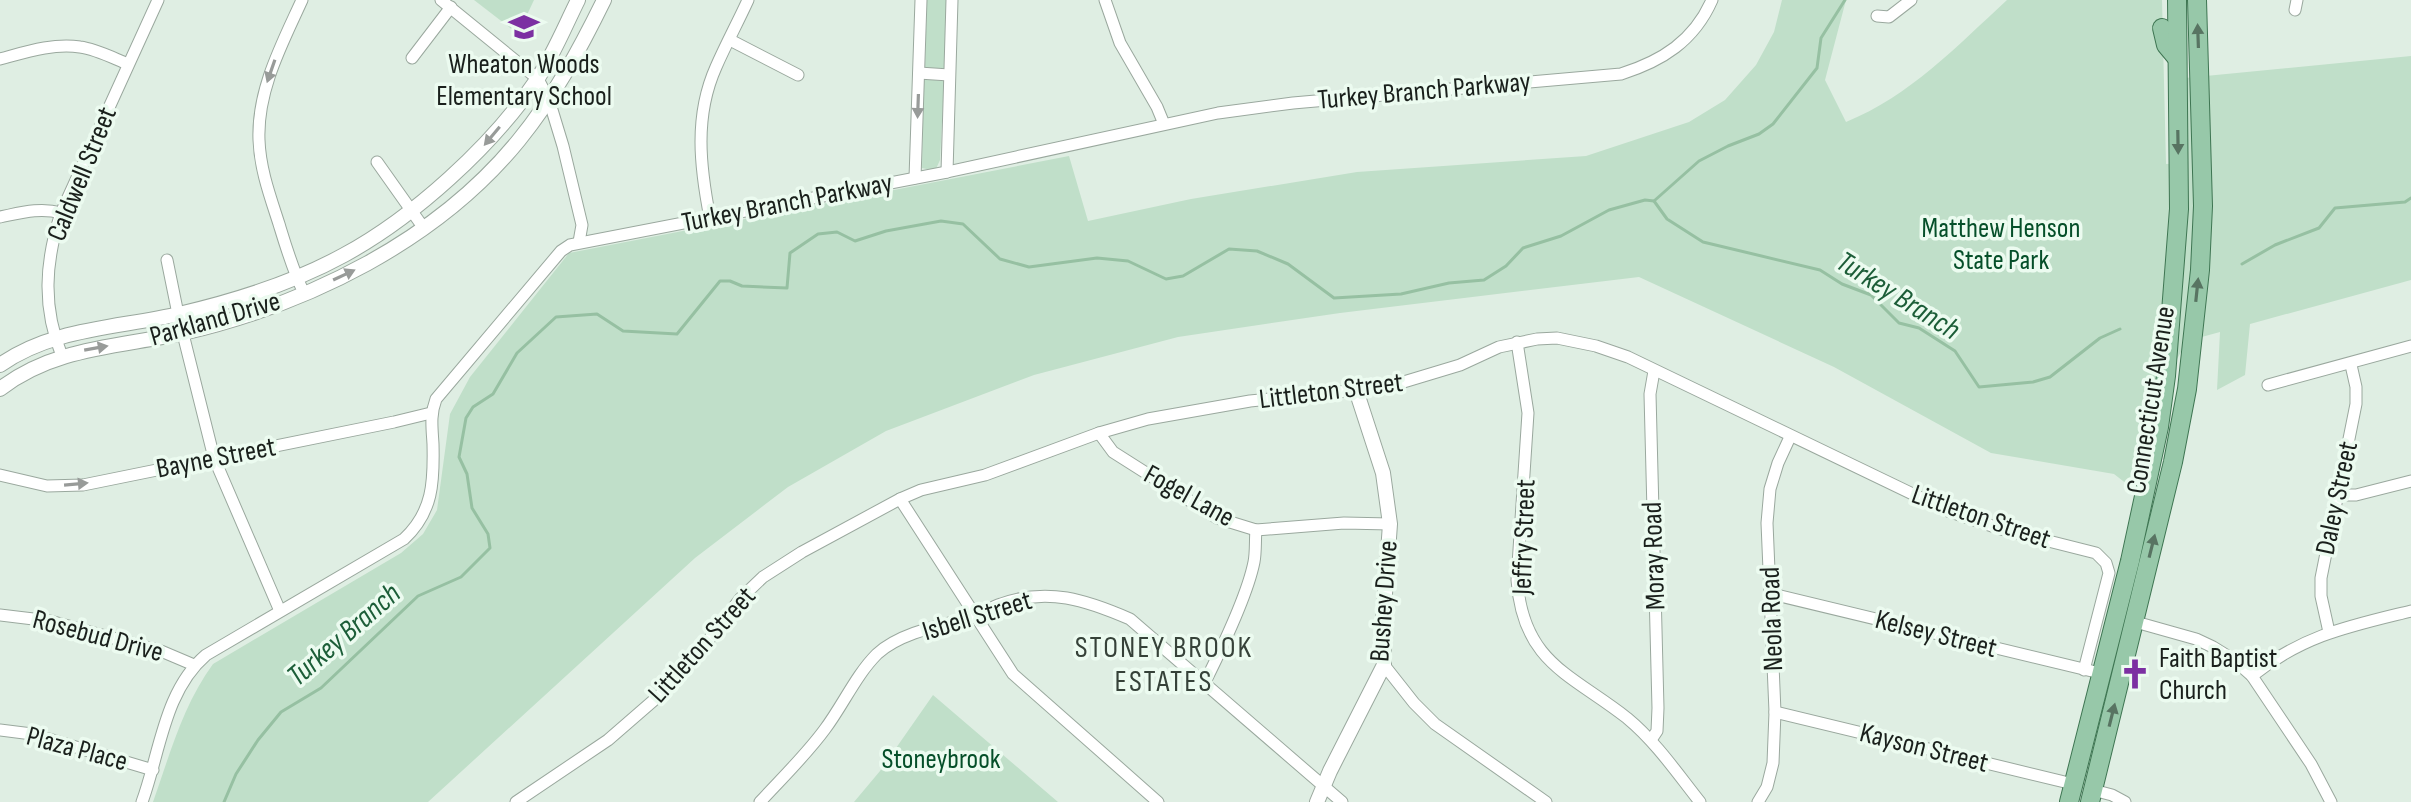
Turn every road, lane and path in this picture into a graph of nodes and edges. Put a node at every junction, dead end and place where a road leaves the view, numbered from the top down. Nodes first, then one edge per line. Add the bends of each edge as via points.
1 (158, 0) edge
2 (302, 0) edge
3 (578, 0) edge
4 (604, 0) edge
5 (748, 0) edge
6 (921, 0) edge
7 (952, 0) edge
8 (1712, 0) edge
9 (1911, 0) edge
10 (2177, 0) edge
11 (2197, 0) edge
12 (1107, 1) edge
13 (446, 4) edge
14 (1877, 16) dead end
15 (2162, 28) dead end
16 (730, 40) junction
17 (412, 58) dead end
18 (0, 59) edge
19 (128, 64) junction
20 (2178, 66) junction
21 (919, 73) junction
22 (798, 75) dead end
23 (949, 75) junction
24 (538, 79) junction
25 (549, 100) junction
26 (1164, 124) junction
27 (377, 162) dead end
28 (947, 172) junction
29 (915, 178) junction
30 (411, 209) junction
31 (61, 213) junction
32 (0, 217) edge
33 (710, 218) junction
34 (423, 227) junction
35 (579, 242) junction
36 (167, 260) dead end
37 (296, 277) junction
38 (304, 293) junction
39 (178, 314) junction
40 (183, 333) junction
41 (54, 337) junction
42 (1517, 342) junction
43 (2411, 346) edge
44 (62, 356) junction
45 (0, 365) edge
46 (2351, 365) junction
47 (1654, 371) junction
48 (2268, 385) dead end
49 (0, 389) edge
50 (1356, 390) junction
51 (431, 413) junction
52 (1099, 433) junction
53 (1790, 437) junction
54 (214, 458) junction
55 (0, 475) edge
56 (2411, 481) edge
57 (2338, 495) junction
58 (900, 499) junction
59 (1390, 524) junction
60 (1256, 530) junction
61 (1772, 594) junction
62 (280, 611) junction
63 (2411, 611) edge
64 (0, 615) edge
65 (975, 617) junction
66 (2125, 619) junction
67 (2329, 632) junction
68 (194, 665) junction
69 (1384, 665) junction
70 (2092, 672) junction
71 (2252, 676) junction
72 (1205, 682) junction
73 (1775, 712) junction
74 (0, 730) edge
75 (1651, 740) junction
76 (153, 770) junction
77 (1325, 786) junction
78 (2071, 793) edge
79 (2092, 796) edge
80 (142, 802) edge
81 (516, 802) edge
82 (760, 802) edge
83 (1158, 802) edge
84 (1317, 802) edge
85 (1342, 802) edge
86 (1546, 802) edge
87 (1700, 802) edge
88 (1758, 802) edge
89 (2125, 802) edge
90 (2331, 802) edge

1 - 19 street, Caldwell Street
2 -> 37 street via 263,95 259,140 264,179
3 - 24 street, Parkland Drive
4 - 25 street, Parkland Drive
5 - 16 street
6 - 21 street
7 - 23 street
8 - 26 street, Turkey Branch Parkway via 1685,41 1666,56 1621,74 1293,103
9 - 14 street via 1889,17
10 - 20 main road, Connecticut Avenue
66 -> 11 main road, Connecticut Avenue via 2173,462 2187,389 2203,206
12 - 26 street via 1120,43
13 - 17 street
13 - 24 street
15 - 20 main road
16 - 22 street
16 - 33 street via 715,68 702,120 700,151
18 - 19 street via 63,46 83,47
19 - 31 street, Caldwell Street
20 -> 66 main road, Connecticut Avenue via 2176,271 2161,414
21 - 23 street
21 -> 29 street
23 - 28 street
24 - 25 street
24 -> 30 street, Parkland Drive via 481,150
25 - 34 street, Parkland Drive via 477,184
25 - 35 street via 582,225
26 - 28 street, Turkey Branch Parkway
27 - 30 street
28 - 29 street, Turkey Branch Parkway
29 - 33 street, Turkey Branch Parkway
30 - 34 street
30 - 37 street, Parkland Drive via 344,255
31 - 32 street
31 - 41 street, Caldwell Street via 47,275
33 - 35 street, Turkey Branch Parkway
38 -> 34 street, Parkland Drive via 361,267
35 - 51 street, Turkey Branch Parkway via 561,251 447,384
36 - 39 street
37 - 38 street
37 - 39 street, Parkland Drive
38 - 40 street, Parkland Drive
39 - 40 street
39 - 41 street, Parkland Drive
44 -> 40 street, Parkland Drive
40 - 54 street
41 - 44 street, Caldwell Street
41 - 45 street, Parkland Drive
42 - 47 street, Littleton Street via 1557,338 1628,357
42 - 50 street, Littleton Street via 1425,378
42 - 75 street, Jeffry Street via 1528,413 1517,580 1527,624 1549,662
43 - 46 street
44 - 49 street, Parkland Drive
46 - 48 street
46 - 57 street, Daley Street via 2356,404
47 - 53 street, Littleton Street
47 - 75 street, Moray Road via 1650,394 1658,708
50 - 52 street, Littleton Street via 1205,408
50 - 59 street, Bushey Drive via 1383,473
51 - 54 street, Bayne Street
51 - 62 street via 430,492 419,525 404,539
52 - 58 street, Littleton Street
52 - 60 street, Fogel Lane via 1113,452 1183,497 1217,518
53 - 61 street, Neola Road via 1770,489
53 - 70 street, Littleton Street via 1948,511 2100,556 2109,573
55 -> 54 street, Bayne Street via 47,486 83,485
54 - 62 street
56 - 57 street
57 - 67 street, Daley Street via 2321,578
58 - 65 street
58 - 81 street, Littleton Street via 763,577 661,694 608,740
59 - 60 street, Fogel Lane
59 - 69 street, Bushey Drive
60 - 72 street via 1250,575
61 - 70 street, Kelsey Street
61 - 73 street, Neola Road
62 - 68 street
63 - 67 street
64 - 68 street, Rosebud Drive via 50,621
65 - 72 street, Isbell Street via 1001,604 1039,596 1091,602 1130,619
65 - 82 street, Isbell Street via 905,638 879,653 825,729
65 - 83 street via 1013,674
66 - 70 main road, Connecticut Avenue
66 - 71 street via 2196,639
79 -> 66 main road, Connecticut Avenue
67 - 71 street via 2289,650
68 - 76 street via 171,705
69 - 77 street, Bushey Drive
69 - 86 street via 1435,724
70 - 78 main road, Connecticut Avenue
71 - 90 street
72 - 77 street, Isbell Street
73 - 78 street, Kayson Street
73 - 88 street, Neola Road via 1773,763
74 - 76 street, Plaza Place via 32,734
75 - 87 street, Jeffry Street
76 - 80 street
77 - 84 street, Bushey Drive
77 - 85 street, Isbell Street
79 - 89 street via 2112,795

